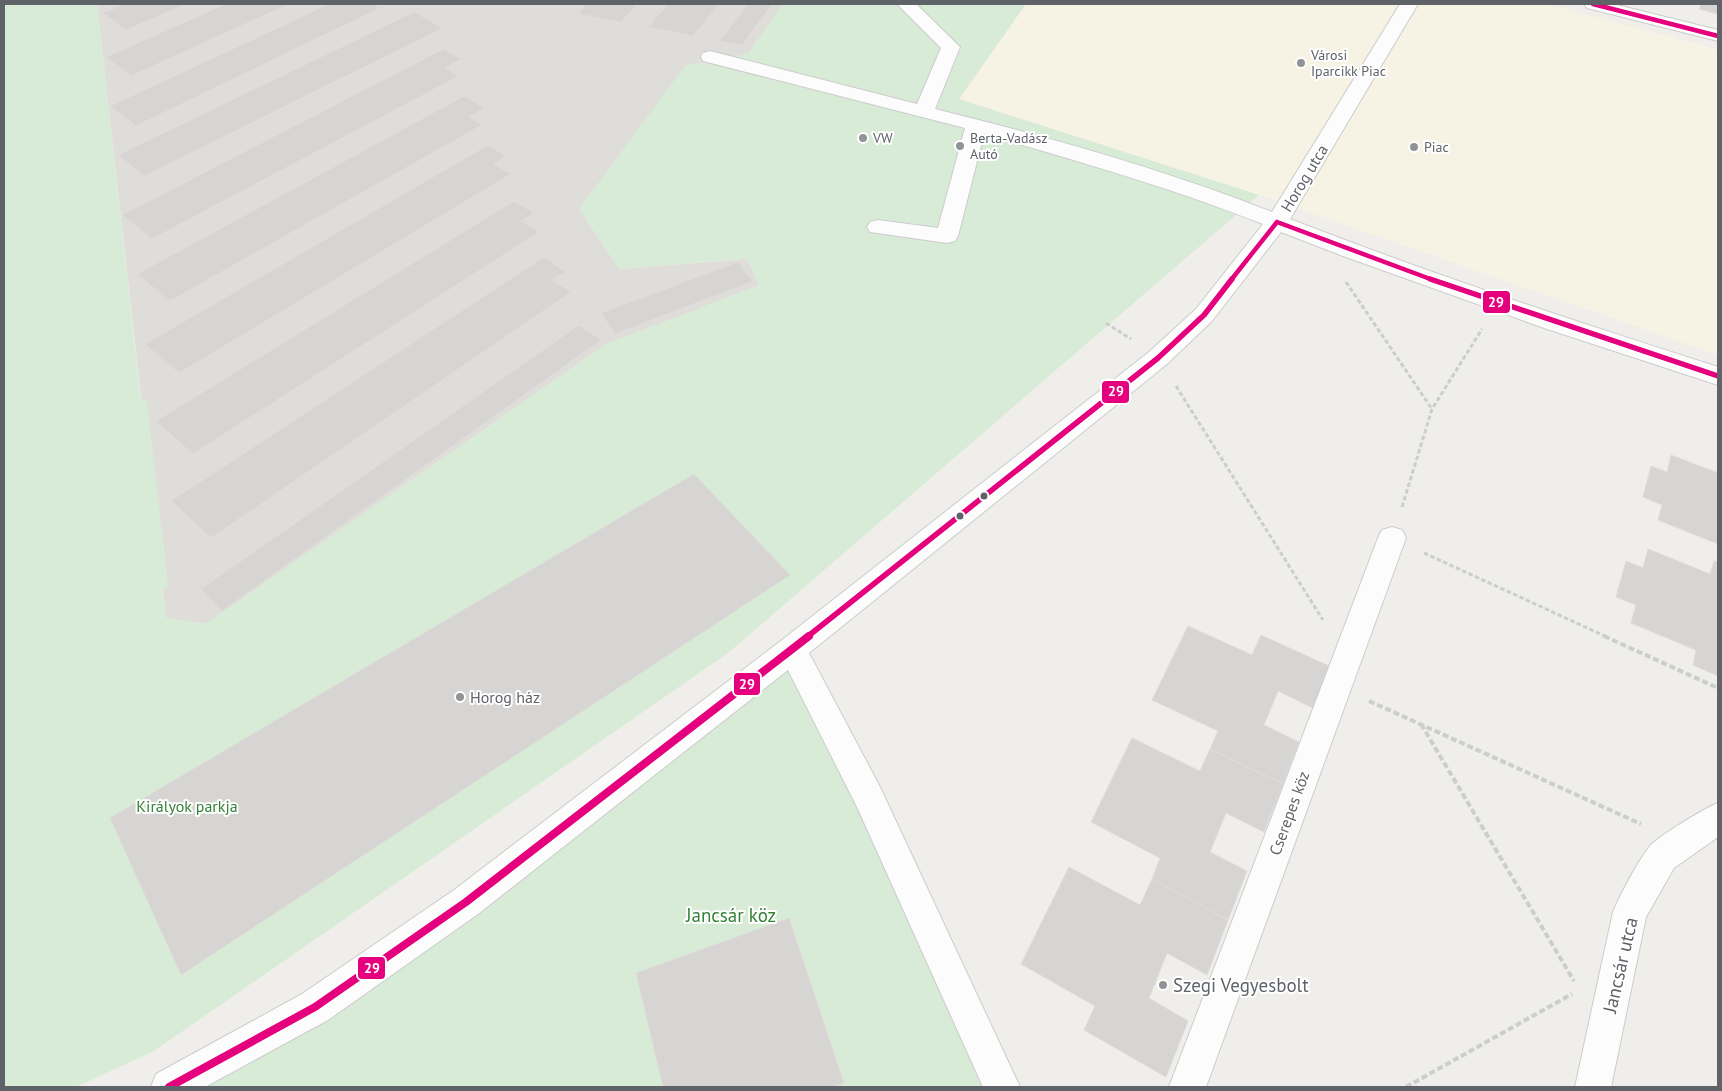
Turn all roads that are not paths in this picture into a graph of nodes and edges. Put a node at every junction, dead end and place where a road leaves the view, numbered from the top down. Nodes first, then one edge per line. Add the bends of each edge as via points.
1 (906, 4) edge
2 (1409, 4) edge
3 (1593, 4) edge
4 (1718, 36) edge
5 (710, 57) dead end
6 (924, 112) junction
7 (976, 125) junction
8 (1278, 222) junction
9 (878, 227) dead end
10 (1718, 376) edge
11 (1392, 538) road end
12 (792, 649) junction
13 (1718, 818) edge
14 (169, 1087) edge
15 (1002, 1087) edge
16 (1187, 1087) edge
17 (1593, 1087) edge

1 - 6 street via 951,47
2 - 8 street, Horog utca
3 - 4 street
5 - 6 street
6 - 7 street
7 - 8 street via 1144,174
7 - 9 street via 947,236
8 - 10 street via 1498,303
8 - 12 street, Horog utca via 1204,315 1158,358
11 - 16 street, Cserepes köz
12 - 14 street, Horog utca via 458,907 316,1007
12 - 15 street via 869,798
13 - 17 street, Jancsár utca via 1662,857 1630,912

